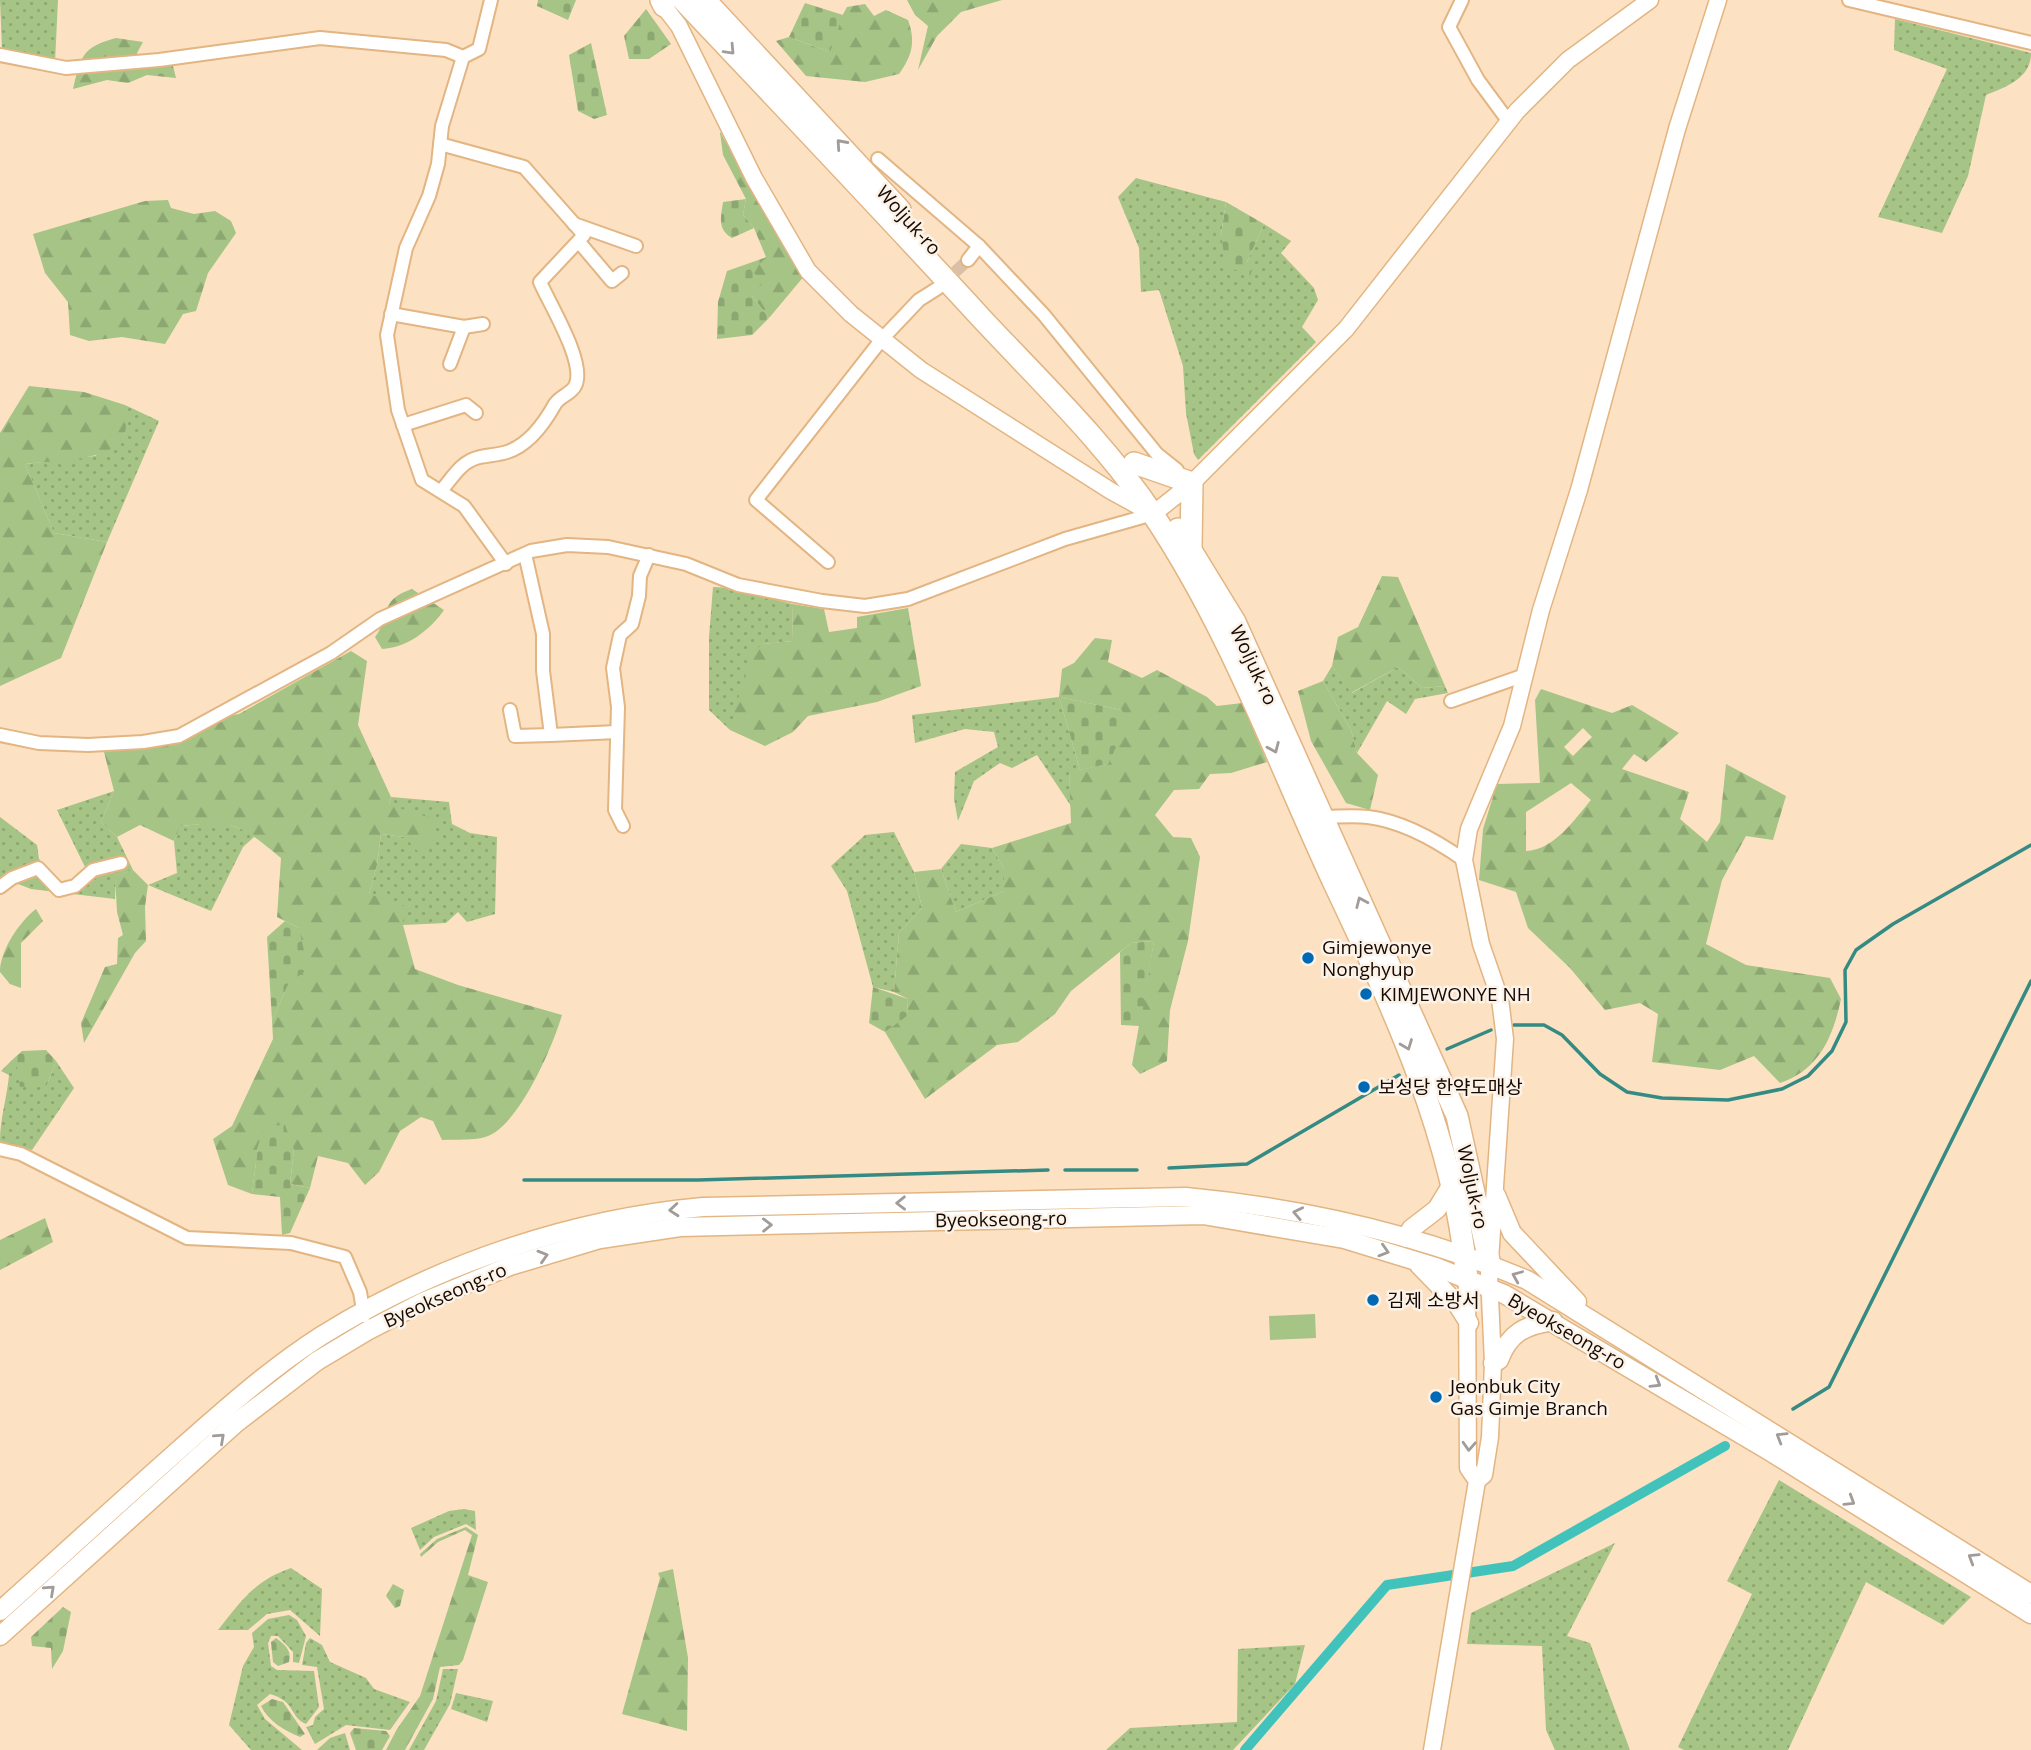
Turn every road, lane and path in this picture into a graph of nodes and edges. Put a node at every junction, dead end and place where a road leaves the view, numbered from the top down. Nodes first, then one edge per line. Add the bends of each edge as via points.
1 (491, 0) edge
2 (705, 0) edge
3 (1462, 0) edge
4 (1650, 0) edge
5 (1718, 0) edge
6 (1849, 0) edge
7 (667, 2) edge
8 (2031, 43) edge
9 (0, 55) edge
10 (463, 57) junction
11 (1509, 122) junction
12 (440, 144) junction
13 (878, 159) dead end
14 (573, 224) junction
15 (579, 242) junction
16 (636, 246) dead end
17 (979, 246) junction
18 (968, 260) tunnel mouth
19 (622, 274) dead end
20 (937, 288) tunnel mouth
21 (391, 314) junction
22 (483, 324) dead end
23 (464, 327) junction
24 (882, 339) junction
25 (450, 364) dead end
26 (476, 413) dead end
27 (403, 425) junction
28 (1134, 463) junction
29 (1196, 479) junction
30 (441, 491) junction
31 (1158, 510) junction
32 (1191, 548) junction
33 (525, 554) junction
34 (649, 555) junction
35 (828, 562) dead end
36 (506, 564) junction
37 (1525, 675) junction
38 (1451, 701) dead end
39 (510, 710) dead end
40 (617, 732) junction
41 (0, 735) edge
42 (551, 735) junction
43 (1323, 817) junction
44 (623, 826) dead end
45 (1464, 860) junction
46 (121, 863) dead end
47 (0, 887) edge
48 (0, 1149) edge
49 (1451, 1186) junction
50 (1496, 1195) junction
51 (1406, 1238) junction
52 (1465, 1254) junction
53 (1413, 1260) junction
54 (1490, 1265) junction
55 (1467, 1280) junction
56 (1490, 1288) junction
57 (363, 1312) junction
58 (1553, 1321) junction
59 (1597, 1321) junction
60 (1469, 1323) junction
61 (367, 1331) junction
62 (1493, 1363) junction
63 (1477, 1481) junction
64 (2031, 1594) edge
65 (0, 1611) edge
66 (2031, 1614) edge
67 (0, 1636) edge
68 (1432, 1750) edge

1 - 10 street via 479,49
28 -> 2 main road, Woljuk-ro
3 - 11 street via 1448,27
4 - 11 street via 1568,60
5 - 37 street via 1677,130
6 - 8 street
7 - 24 street via 754,178 808,271
7 -> 31 main road, Woljuk-ro
9 - 10 street via 66,68 320,38 446,50
10 - 12 street
11 - 29 street via 1346,328
12 - 14 street via 524,167
12 - 21 street via 429,197 406,248
13 - 17 street
14 - 15 street via 584,235
14 - 16 street
15 - 19 street via 612,281
15 - 30 street via 540,282 570,346 579,376 574,390 557,400 548,420 519,445 460,466
17 - 18 street
17 - 29 street via 1044,315 1157,454 1172,468
20 - 24 street
21 - 23 street
21 - 27 street via 387,335
22 - 23 street
23 - 25 street
24 - 31 street via 921,370 1111,492
24 - 35 street via 756,500
26 - 27 street via 466,405
27 - 30 street via 422,480
28 - 29 main road
28 - 31 main road, Woljuk-ro
29 - 31 street
29 - 32 main road
30 - 36 street via 464,506
31 - 32 main road, Woljuk-ro
31 - 34 street via 1065,539 908,599 865,606 738,585
31 -> 49 main road, Woljuk-ro via 1224,635 1392,1005 1433,1113
32 - 43 main road, Woljuk-ro via 1235,622
33 - 34 street via 567,545
33 - 36 street
33 - 42 street via 543,634
34 - 40 street via 640,576 632,624 620,635 612,668
36 - 41 street via 380,619 331,653 179,736 88,744 39,743
37 - 38 street
37 - 45 street via 1504,751 1469,829
39 - 42 street via 515,736
40 - 42 street
40 - 44 street via 614,810
43 - 45 street via 1390,822
54 -> 43 main road, Woljuk-ro via 1457,1116
45 - 50 street via 1477,928 1504,1016
46 - 47 street via 93,870 75,886 59,890 38,868 12,877
48 - 57 street via 22,1154 187,1238 291,1243 345,1257
49 - 51 main road via 1437,1209
49 - 52 main road, Woljuk-ro
50 - 54 street
50 - 59 main road via 1512,1233
51 - 52 main road, Byeokseong-ro
51 -> 57 main road, Byeokseong-ro via 1245,1202 1186,1197 704,1207 650,1212 565,1231 466,1264
52 - 54 main road, Byeokseong-ro
52 - 55 main road, Woljuk-ro
53 - 55 main road, Byeokseong-ro
53 - 60 main road via 1440,1284
61 -> 53 main road, Byeokseong-ro via 510,1266 600,1239 680,1227 1203,1215 1344,1239
54 - 56 street, Woljuk-ro
59 -> 54 main road, Byeokseong-ro via 1527,1280
55 - 56 main road, Byeokseong-ro
55 - 60 street, Woljuk-ro
56 - 58 main road, Byeokseong-ro
56 - 62 street, Woljuk-ro
57 - 61 street
57 - 65 main road, Byeokseong-ro via 319,1338 239,1398
58 - 62 main road via 1521,1329
58 -> 66 main road, Byeokseong-ro
64 -> 59 main road, Byeokseong-ro
60 -> 63 street, Woljuk-ro via 1468,1468
67 -> 61 main road, Byeokseong-ro via 236,1423 317,1361
62 - 63 street, Woljuk-ro via 1490,1437 1484,1475
63 - 68 street, Woljuk-ro

